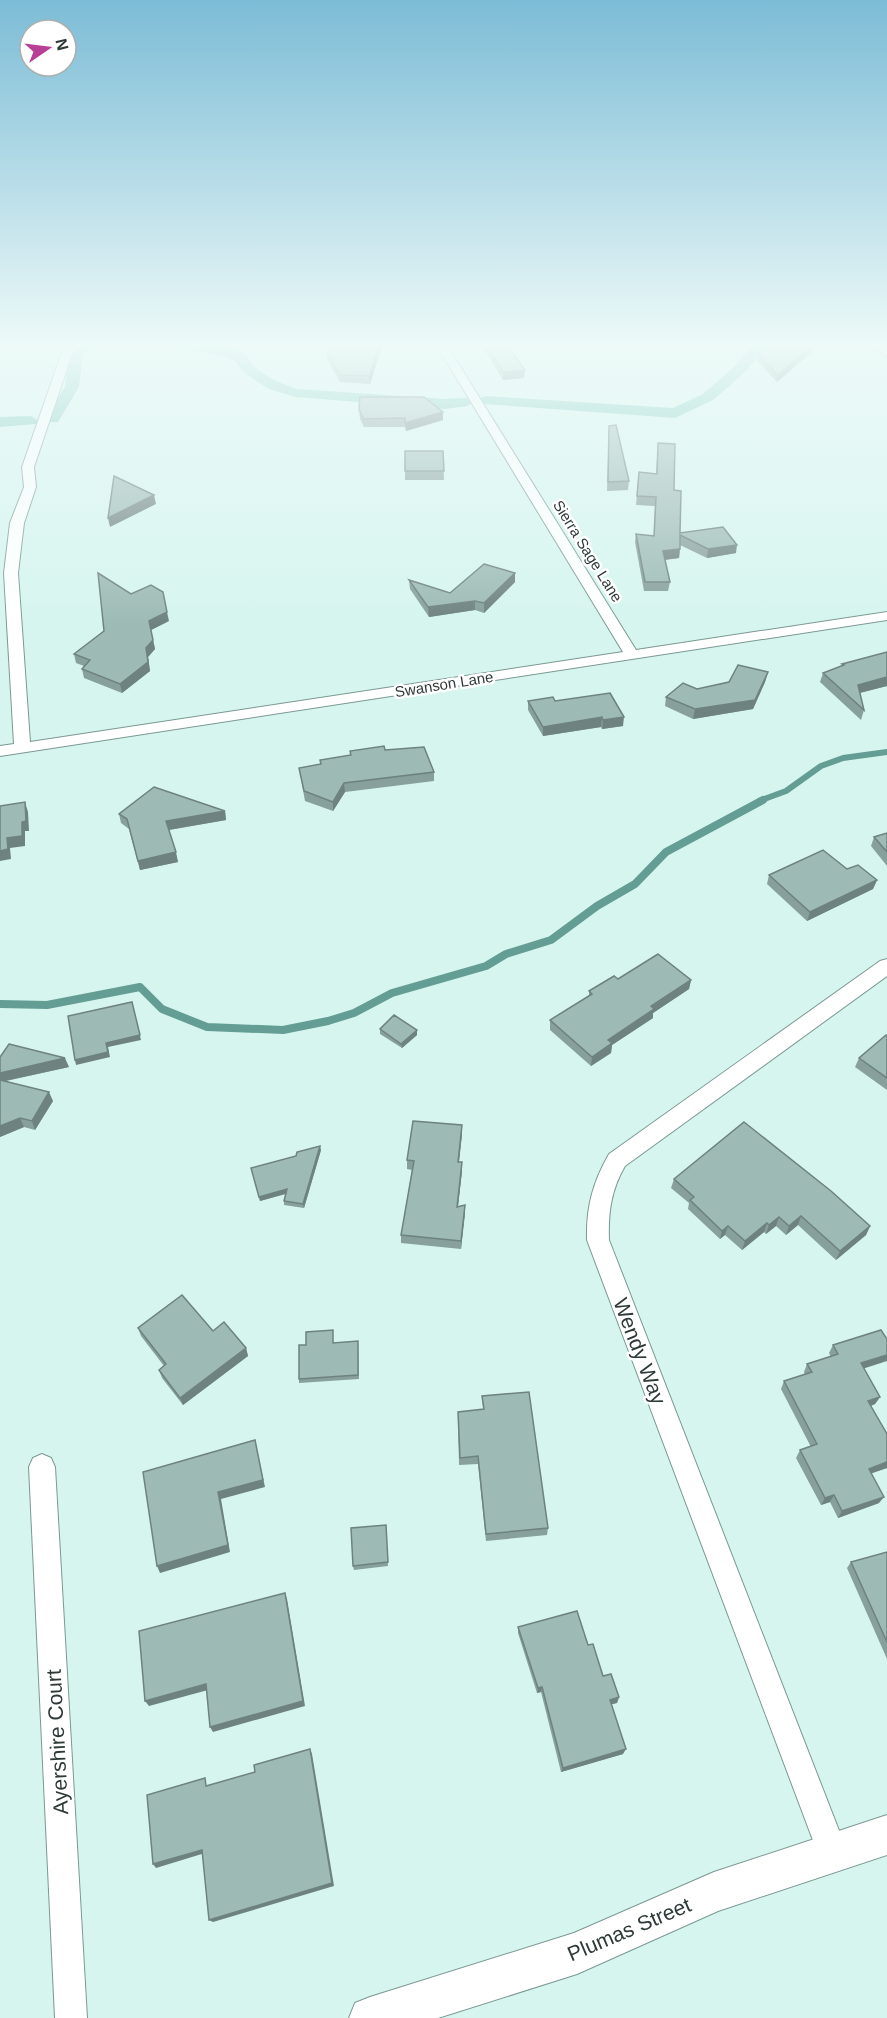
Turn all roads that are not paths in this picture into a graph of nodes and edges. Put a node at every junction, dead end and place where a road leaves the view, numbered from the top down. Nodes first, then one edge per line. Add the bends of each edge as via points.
1 (38, 437) edge
2 (498, 437) edge
3 (887, 616) edge
4 (633, 656) junction
5 (22, 747) junction
6 (0, 751) edge
7 (887, 966) edge
8 (42, 1467) dead end
9 (887, 1835) edge
10 (832, 1851) junction
11 (71, 2018) edge
12 (370, 2018) edge

1 - 5 street via 28,467 30,487 12,548
2 - 4 street, Sierra Sage Lane
3 - 4 street, Swanson Lane
4 - 5 street, Swanson Lane
5 - 6 street, Swanson Lane
7 - 10 street, Wendy Way via 617,1160 601,1190 597,1209 598,1240
8 - 11 street, Ayershire Court
9 - 10 street, Plumas Street
10 - 12 street, Plumas Street via 714,1892 577,1953

